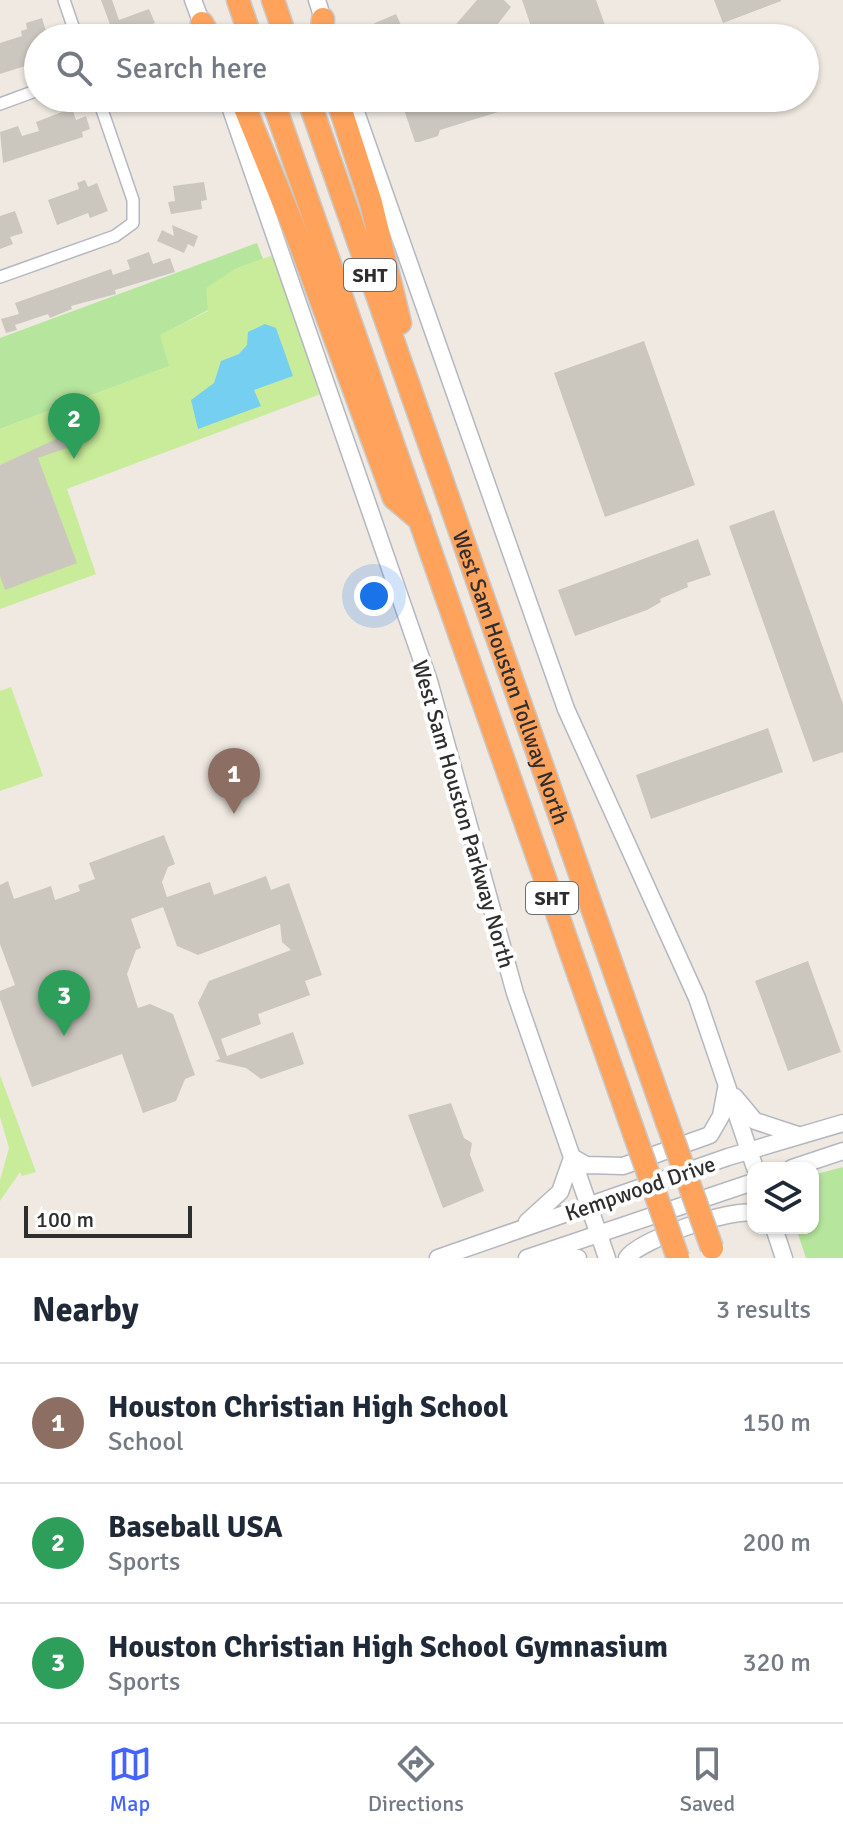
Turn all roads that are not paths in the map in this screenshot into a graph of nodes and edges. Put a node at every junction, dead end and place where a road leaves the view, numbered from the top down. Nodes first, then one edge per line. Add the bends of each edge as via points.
1 (64, 0) edge
2 (193, 0) edge
3 (238, 0) edge
4 (273, 0) edge
5 (72, 24) edge
6 (202, 24) edge
7 (246, 24) edge
8 (281, 24) edge
9 (24, 95) edge
10 (0, 104) edge
11 (103, 112) edge
12 (232, 112) edge
13 (247, 112) edge
14 (277, 112) edge
15 (313, 112) edge
16 (342, 112) edge
17 (356, 112) edge
18 (0, 277) edge
19 (432, 452) junction
20 (420, 520) junction
21 (726, 1087) junction
22 (843, 1123) edge
23 (801, 1135) junction
24 (750, 1150) junction
25 (843, 1151) edge
26 (572, 1157) junction
27 (753, 1162) edge
28 (814, 1162) edge
29 (747, 1184) edge
30 (588, 1205) junction
31 (747, 1214) edge
32 (519, 1230) junction
33 (598, 1234) junction
34 (776, 1234) edge
35 (713, 1253) edge
36 (532, 1256) edge
37 (438, 1258) edge
38 (578, 1258) edge
39 (607, 1258) edge
40 (627, 1258) edge
41 (678, 1258) edge
42 (784, 1258) edge

1 - 5 street
2 - 6 main road
3 - 7 highway
4 - 8 highway
9 - 10 street
11 - 18 street via 133,200 133,223 115,236
12 - 26 main road, West Sam Houston Parkway North via 429,681 515,993
13 - 20 highway via 394,498
14 - 20 highway, West Sam Houston Tollway North / SHT
15 - 19 highway, West Sam Houston Tollway North / SHT
16 - 19 highway via 371,203
17 - 21 main road via 566,709 697,998
19 - 35 highway, West Sam Houston Tollway North / SHT, bridge
20 - 41 highway, West Sam Houston Tollway North / SHT, bridge
21 - 23 main road via 755,1121
21 - 24 main road
21 - 26 main road via 721,1116 710,1135 623,1166 586,1165
22 - 23 main road, Kempwood Drive
23 - 24 main road, Kempwood Drive
24 - 27 main road
24 - 30 main road, Kempwood Drive
25 - 28 main road
26 - 30 main road, West Sam Houston Parkway North
26 - 32 main road via 560,1192
29 - 33 main road, Kempwood Drive
30 - 32 main road, Kempwood Drive
30 - 33 main road, West Sam Houston Parkway North
31 - 40 main road via 720,1217 638,1247
32 - 37 main road, Kempwood Drive
33 - 36 main road, Kempwood Drive
33 - 39 main road, West Sam Houston Parkway North
34 - 42 main road
36 - 38 main road

